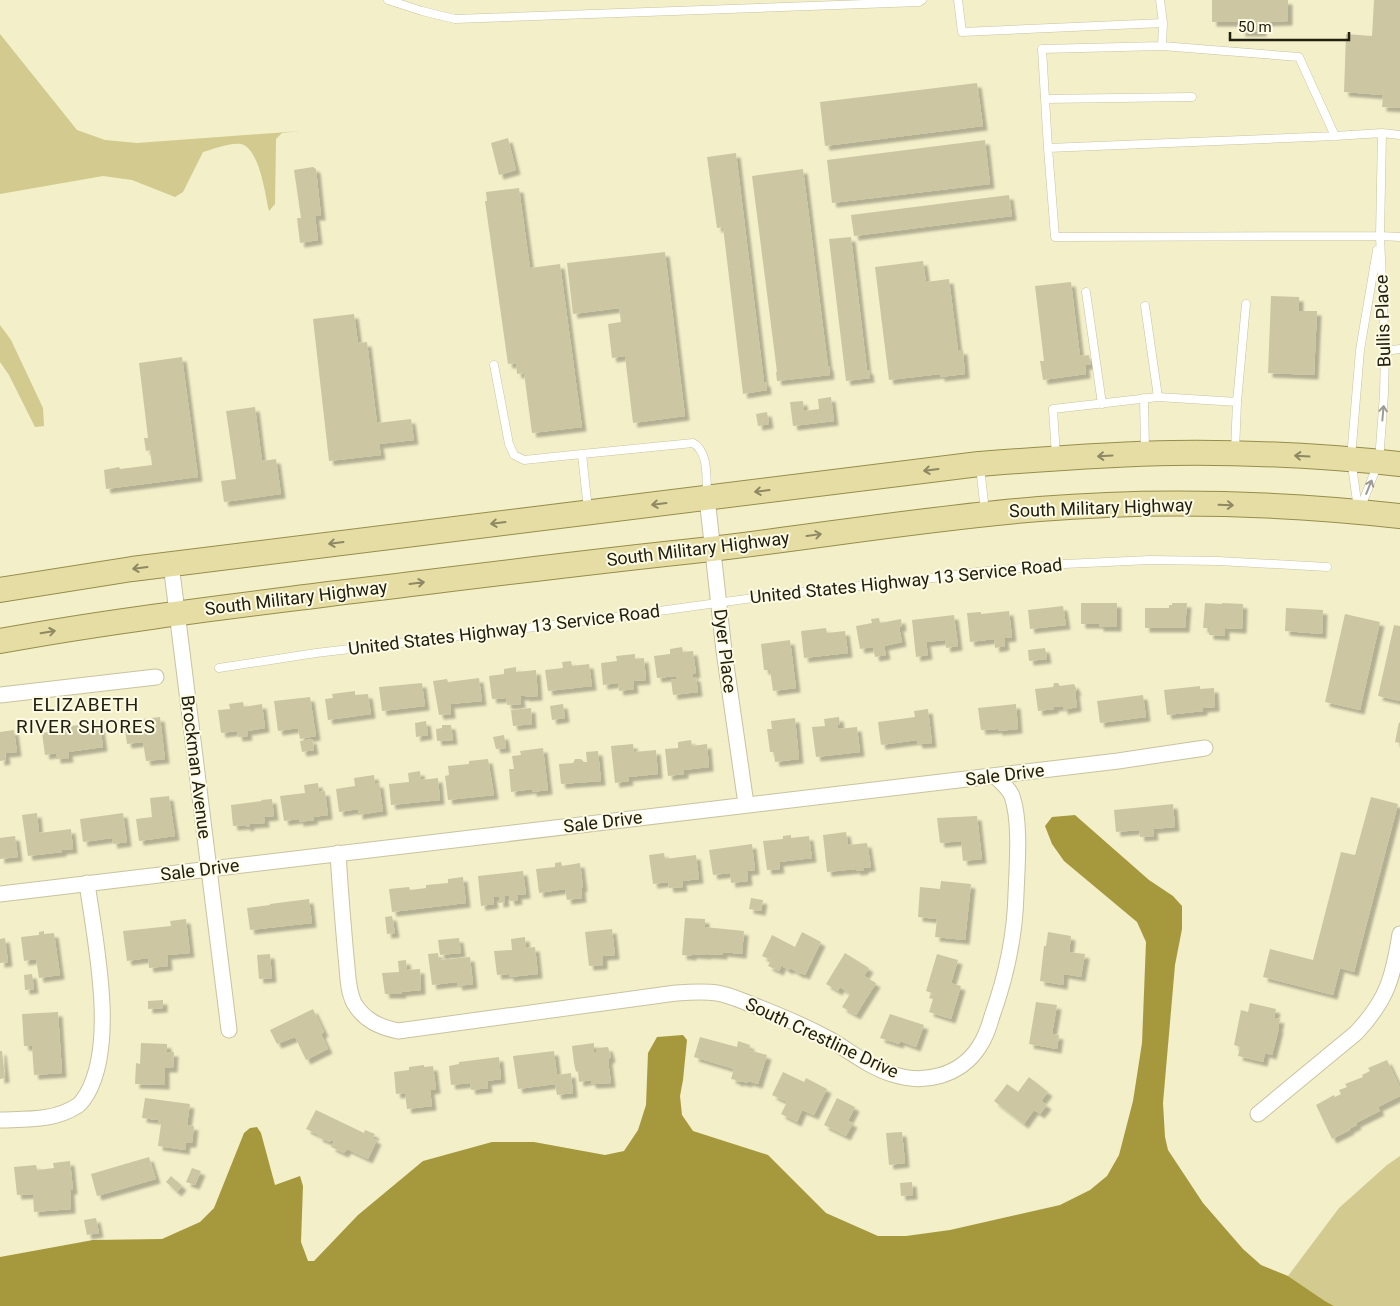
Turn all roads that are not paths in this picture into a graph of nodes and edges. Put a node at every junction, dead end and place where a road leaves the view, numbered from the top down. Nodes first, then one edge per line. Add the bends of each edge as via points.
1 (388, 0) edge
2 (922, 0) edge
3 (958, 0) edge
4 (1160, 0) edge
5 (1162, 23) junction
6 (1162, 46) junction
7 (1192, 97) dead end
8 (1045, 98) junction
9 (1382, 132) junction
10 (1400, 135) edge
11 (1335, 136) junction
12 (1048, 148) junction
13 (1380, 236) junction
14 (1400, 237) edge
15 (1086, 292) dead end
16 (1246, 304) dead end
17 (1145, 306) dead end
18 (1400, 349) edge
19 (1386, 351) junction
20 (494, 365) dead end
21 (1158, 397) junction
22 (1144, 398) junction
23 (1237, 402) junction
24 (1102, 404) junction
25 (582, 454) junction
26 (1145, 454) junction
27 (1235, 454) junction
28 (1056, 458) junction
29 (1351, 458) junction
30 (1389, 462) edge
31 (980, 464) junction
32 (707, 498) junction
33 (588, 512) junction
34 (1358, 512) junction
35 (985, 514) junction
36 (1400, 516) edge
37 (713, 548) junction
38 (171, 564) junction
39 (1328, 567) dead end
40 (0, 590) edge
41 (718, 602) junction
42 (178, 613) junction
43 (0, 641) edge
44 (219, 668) dead end
45 (156, 677) dead end
46 (0, 694) edge
47 (1205, 748) dead end
48 (995, 776) junction
49 (746, 804) junction
50 (338, 853) junction
51 (209, 869) junction
52 (87, 883) junction
53 (0, 894) edge
54 (1400, 934) edge
55 (229, 1030) dead end
56 (1258, 1114) dead end
57 (0, 1120) edge

1 - 2 lane via 455,19
3 - 5 lane via 962,32
4 - 5 lane
5 - 6 lane
6 - 8 lane via 1042,49
6 - 11 lane via 1299,57
7 - 8 lane
8 - 12 lane
9 - 10 lane
9 - 11 lane
9 - 13 lane
11 - 12 lane
12 - 13 lane via 1056,237
13 - 14 lane
13 - 19 lane, Bullis Place
13 - 29 lane, Bullis Place via 1360,350
15 - 24 lane
16 - 23 lane
17 - 21 lane
18 - 19 lane
30 -> 19 lane, Bullis Place via 1384,394
20 - 25 lane via 514,455 524,460
21 - 22 lane
21 - 23 lane
22 - 24 lane
22 - 26 lane
23 - 27 lane
24 - 28 lane via 1053,409
25 - 32 lane via 693,443 704,454
25 - 33 lane
26 - 27 main road
26 -> 28 main road
29 -> 27 main road
28 - 31 main road
29 - 30 main road
29 - 34 lane, Bullis Place
34 -> 30 lane, Bullis Place
31 -> 32 main road
31 - 35 lane
32 -> 33 main road
32 - 37 street, Dyer Place
33 -> 38 main road
35 -> 34 main road, South Military Highway via 1154,504 1278,506
34 - 36 main road, South Military Highway
37 -> 35 main road, South Military Highway
37 - 41 street, Dyer Place
42 -> 37 main road, South Military Highway
38 -> 40 main road
38 - 42 street, Brockman Avenue
39 - 41 lane, United States Highway 13 Service Road via 1150,560 1064,564
41 - 44 lane, United States Highway 13 Service Road
41 - 49 street, Dyer Place
43 -> 42 main road, South Military Highway
42 - 51 street, Brockman Avenue
45 - 46 street
47 - 48 street, Sale Drive
48 - 49 street, Sale Drive
48 - 50 street, South Crestline Drive via 1011,795 1016,817 1018,846 1012,942 1001,990 979,1048 957,1069 928,1079 892,1074 774,1013 719,993 676,993 398,1031 384,1028 362,1013 350,988
49 - 50 street, Sale Drive
50 - 51 street, Sale Drive
51 - 52 street, Sale Drive
51 - 55 street, Brockman Avenue
52 - 53 street, Sale Drive
52 - 57 street via 102,1009 96,1073 82,1102 59,1115
54 - 56 street via 1388,986 1368,1020

